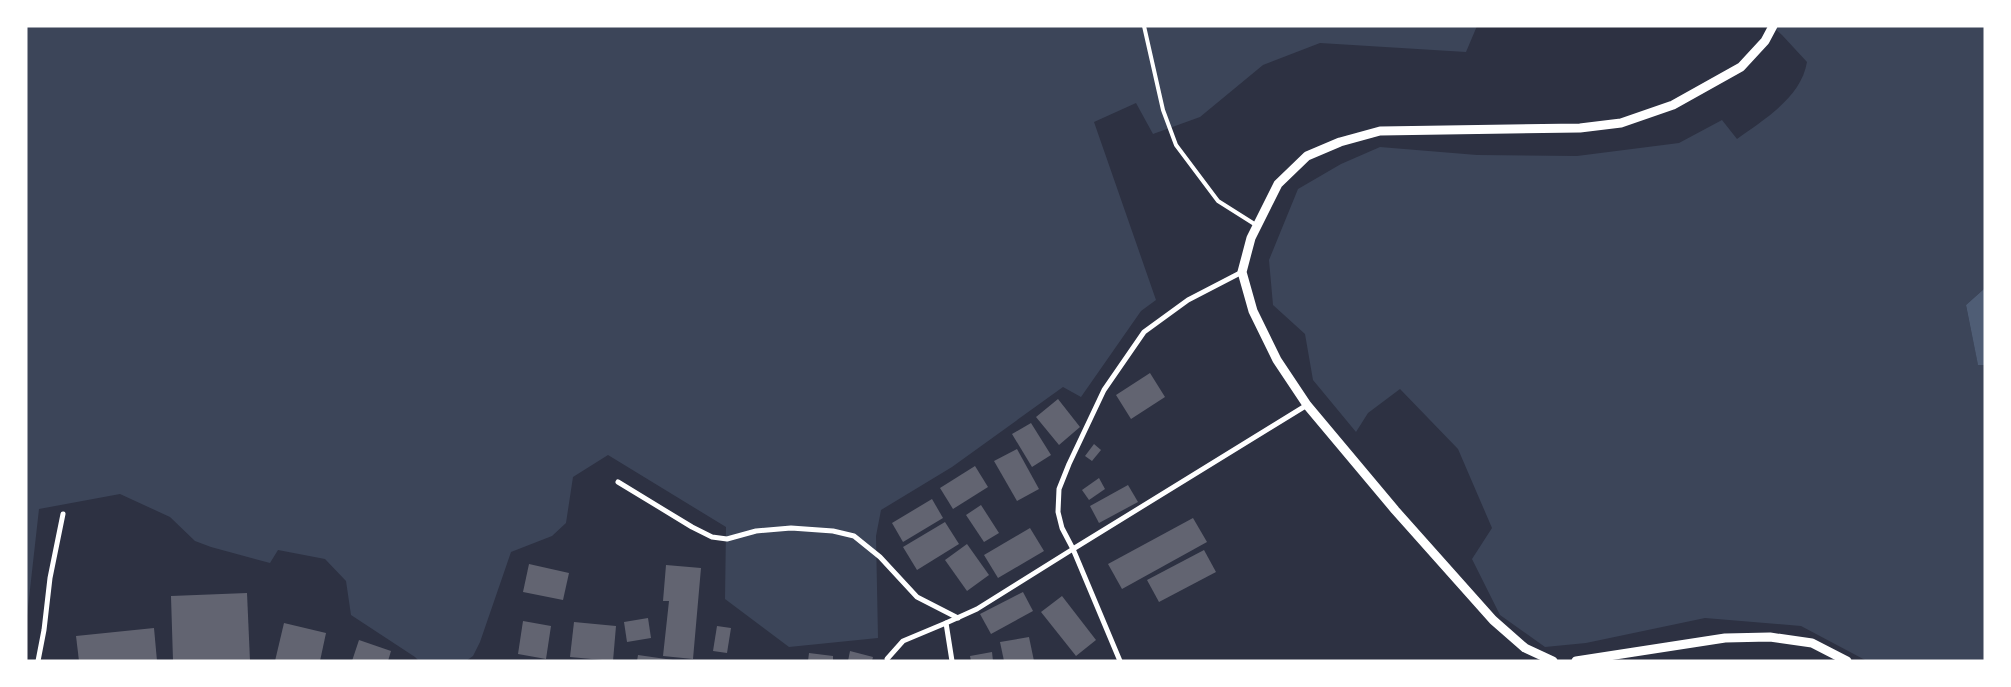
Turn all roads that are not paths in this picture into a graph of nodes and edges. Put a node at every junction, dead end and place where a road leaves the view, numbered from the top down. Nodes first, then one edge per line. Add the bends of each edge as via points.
1 (1144, 26) edge
2 (1773, 26) edge
3 (1256, 225) junction
4 (1242, 272) junction
5 (1307, 405) junction
6 (618, 482) dead end
7 (64, 514) dead end
8 (1073, 549) junction
9 (958, 618) junction
10 (946, 622) junction
11 (888, 659) dead end
12 (38, 661) edge
13 (952, 661) edge
14 (1120, 661) edge
15 (1553, 661) edge
16 (1576, 661) edge
17 (1847, 661) edge

1 - 3 lane via 1163,110 1176,145 1218,201
2 - 3 street via 1765,41 1741,67 1672,105 1621,123 1580,128 1380,131 1340,142 1307,156 1278,184
3 - 4 street
4 - 5 street via 1252,311 1277,360
4 - 8 street via 1188,300 1144,332 1104,390 1060,489 1058,512
5 - 8 street
5 - 15 street via 1493,620 1525,648
6 - 9 street via 712,537 727,539 756,531 791,528 833,530 854,536 917,597
7 - 12 street via 50,578
8 - 9 street
8 - 14 street
9 - 10 street
10 - 11 street via 903,641
10 - 13 street
16 - 17 street via 1725,638 1770,637 1812,643

